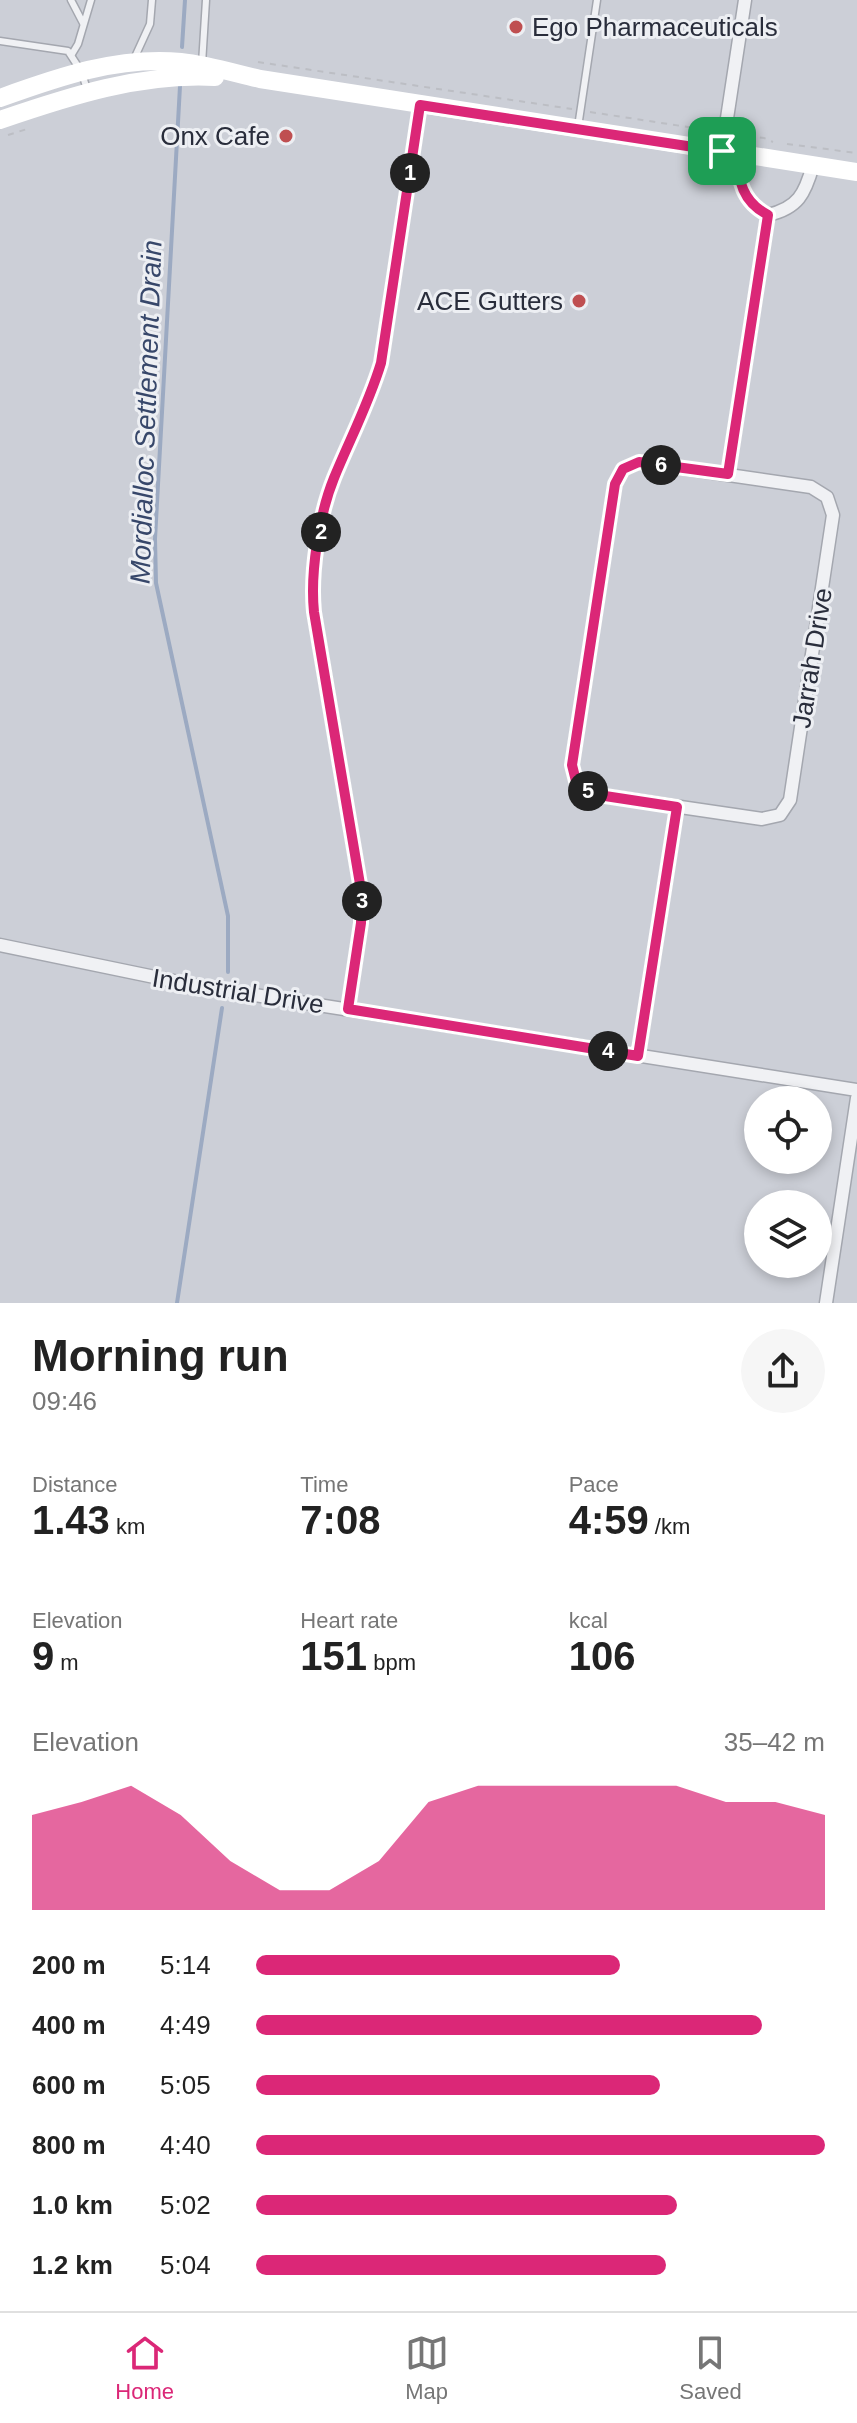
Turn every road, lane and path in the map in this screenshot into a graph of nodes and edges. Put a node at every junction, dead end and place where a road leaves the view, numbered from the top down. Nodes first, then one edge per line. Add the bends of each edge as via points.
1 (71, 0) edge
2 (91, 0) edge
3 (152, 0) edge
4 (206, 0) edge
5 (597, 0) edge
6 (745, 0) edge
7 (83, 23) junction
8 (0, 41) edge
9 (72, 54) junction
10 (133, 62) junction
11 (81, 71) junction
12 (202, 71) junction
13 (88, 93) junction
14 (0, 98) edge
15 (420, 105) junction
16 (2, 128) edge
17 (27, 129) dead end
18 (578, 129) junction
19 (730, 152) junction
20 (813, 165) junction
21 (857, 172) edge
22 (768, 215) junction
23 (728, 474) junction
24 (677, 807) junction
25 (0, 945) edge
26 (348, 1009) junction
27 (638, 1056) junction
28 (857, 1090) edge
29 (857, 1098) edge
30 (826, 1303) edge

1 - 7 lane
2 - 7 lane
3 - 10 lane via 150,24
4 - 12 lane
5 - 18 lane
6 - 19 street
7 - 9 lane
8 - 9 lane
9 - 11 lane
10 - 11 street
10 - 12 street via 166,61
11 - 13 lane
11 - 14 street
12 - 13 street
12 - 15 street
13 - 16 street
15 - 18 street
15 - 26 street via 381,363 329,494 313,581 361,890
16 - 17 path
18 - 19 street
19 - 20 street
19 - 22 street via 742,190
20 - 21 street
20 - 22 street via 806,188 791,207
22 - 23 street
23 - 24 street, Jarrah Drive via 639,462 623,469 615,484 605,547 572,765 576,781 592,794
23 - 24 street, Jarrah Drive via 811,487 827,497 833,515 790,800 780,815 762,819
24 - 27 street
25 - 26 street, Industrial Drive via 198,986
26 - 27 street, Industrial Drive
27 - 28 street, Industrial Drive
29 - 30 street

